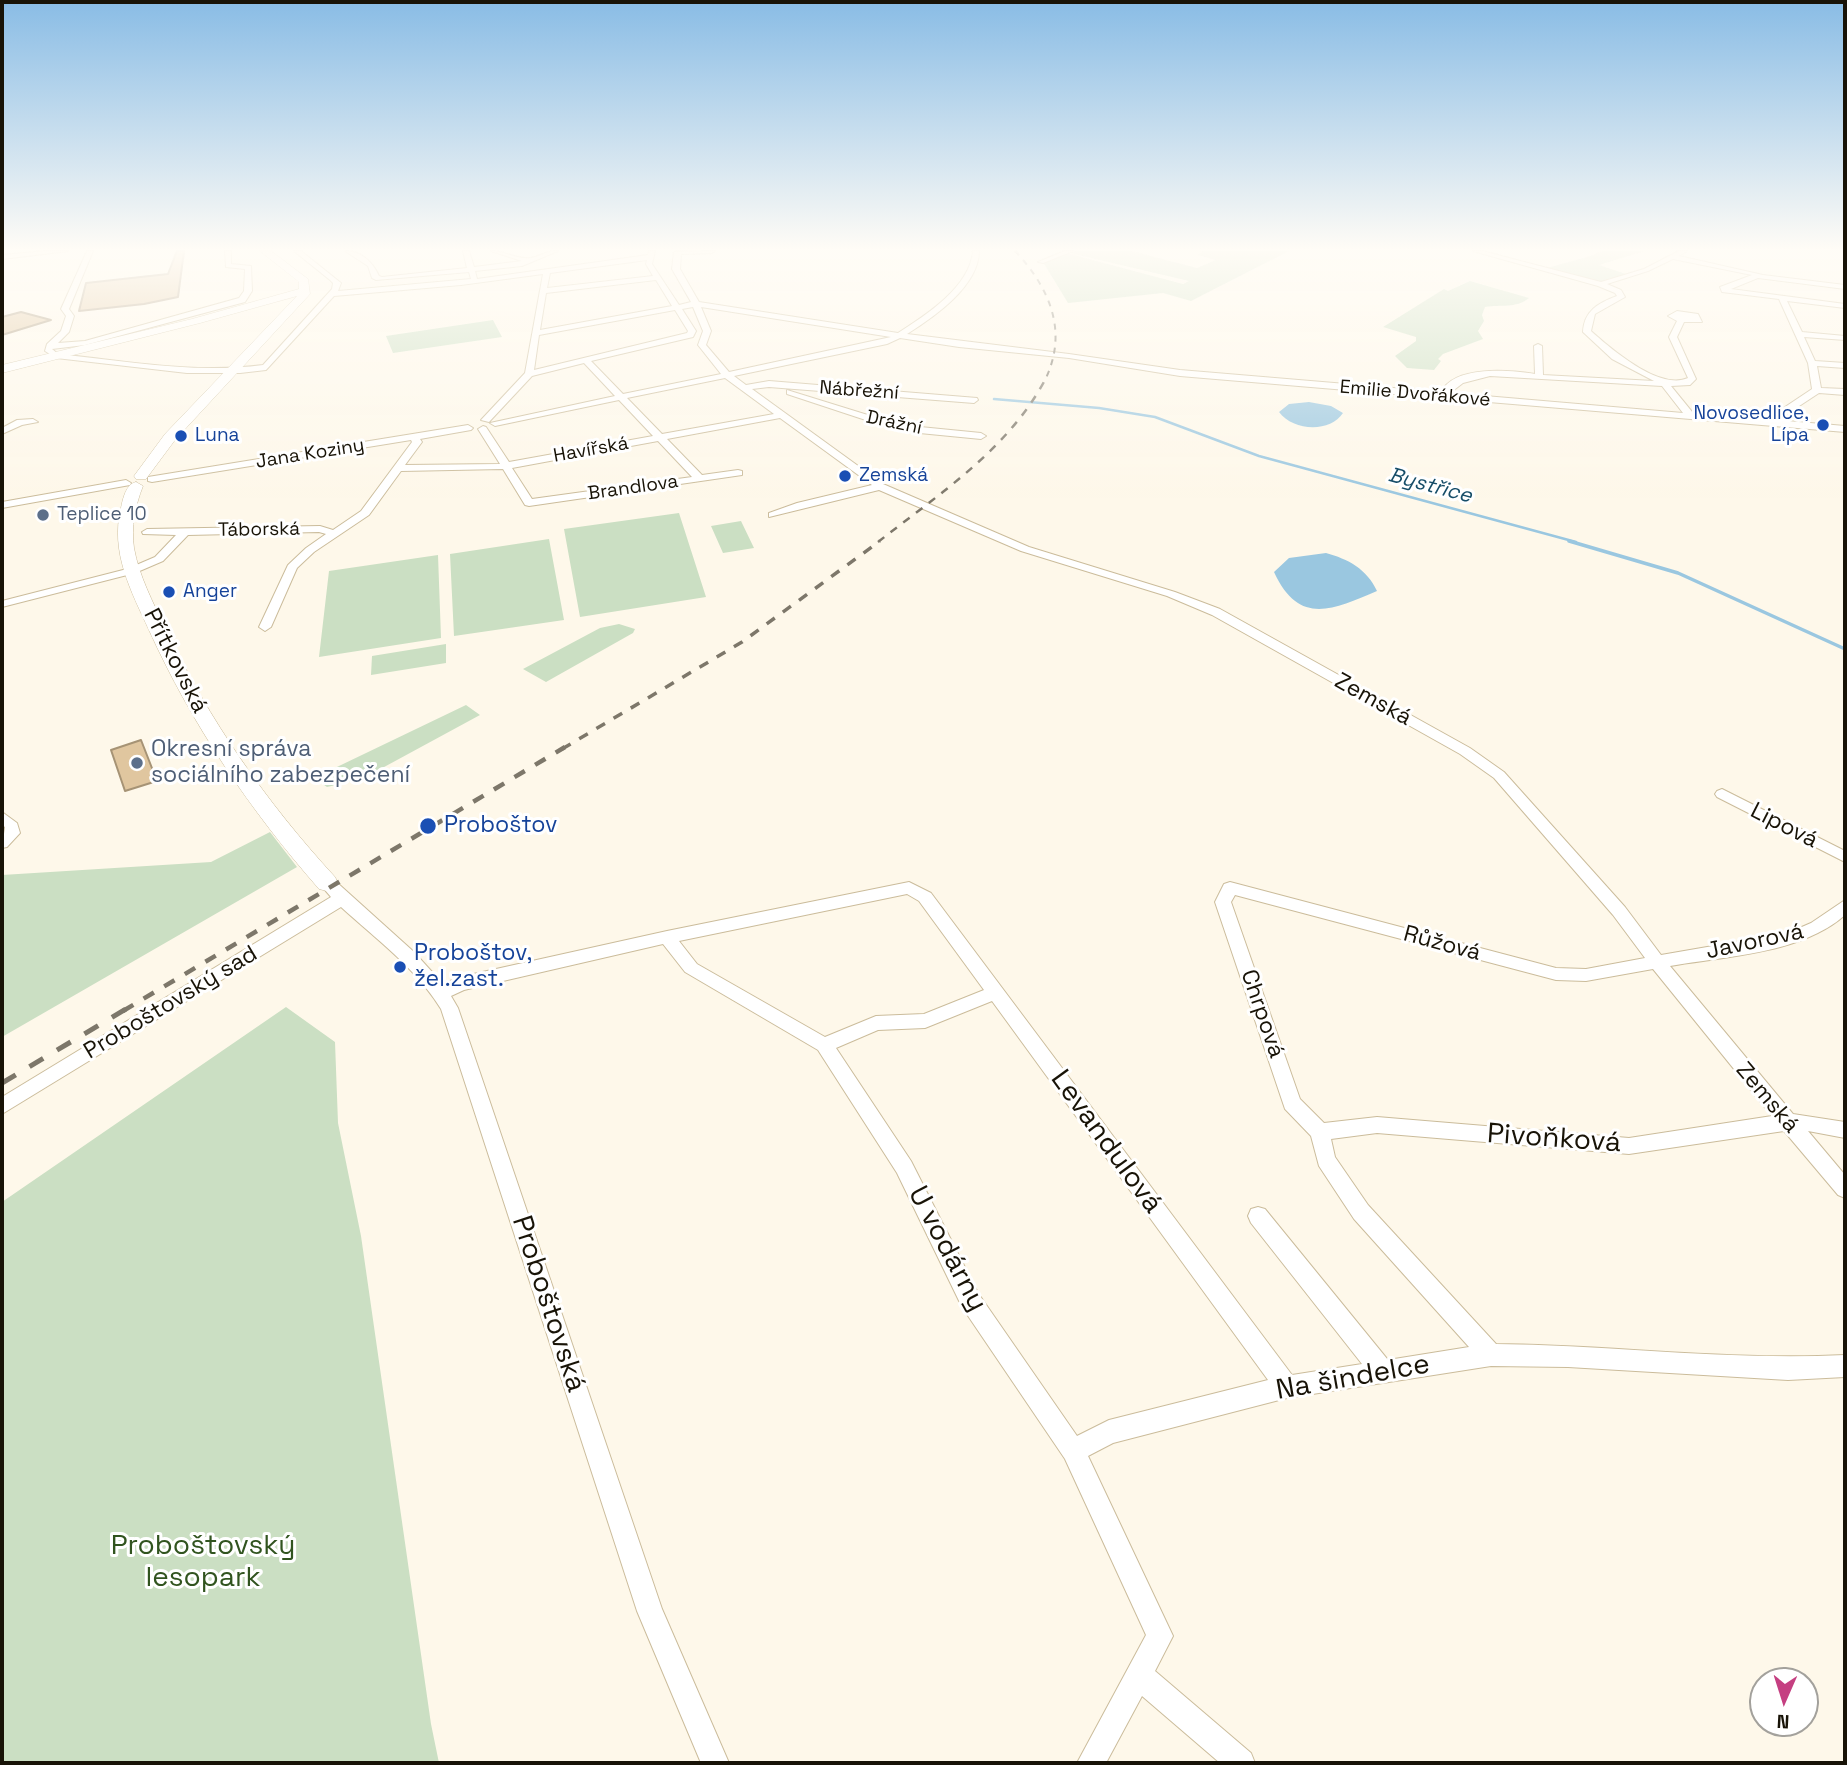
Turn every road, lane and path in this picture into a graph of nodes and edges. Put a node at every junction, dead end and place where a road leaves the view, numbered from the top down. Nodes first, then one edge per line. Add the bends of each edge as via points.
1 (64, 333) edge
2 (121, 333) edge
3 (131, 333) edge
4 (268, 333) edge
5 (296, 333) edge
6 (537, 333) edge
7 (690, 333) edge
8 (706, 333) edge
9 (883, 333) edge
10 (903, 333) edge
11 (1589, 333) edge
12 (1675, 333) edge
13 (1799, 334) joint
14 (900, 336) junction
15 (1845, 338) edge
16 (1538, 346) dead end
17 (53, 351) junction
18 (586, 361) junction
19 (1812, 362) junction
20 (1845, 365) edge
21 (2, 369) edge
22 (231, 371) junction
23 (529, 374) junction
24 (728, 376) junction
25 (1539, 377) junction
26 (769, 384) junction
27 (1665, 384) junction
28 (744, 388) junction
29 (1817, 390) junction
30 (1845, 392) edge
31 (1447, 396) junction
32 (624, 398) junction
33 (974, 400) dead end
34 (782, 415) junction
35 (1690, 416) junction
36 (33, 422) dead end
37 (1783, 423) junction
38 (488, 424) junction
39 (1845, 429) edge
40 (2, 431) edge
41 (981, 436) dead end
42 (415, 438) junction
43 (662, 438) junction
44 (507, 466) junction
45 (398, 468) junction
46 (738, 473) dead end
47 (701, 479) junction
48 (139, 481) junction
49 (879, 486) junction
50 (2, 505) edge
51 (773, 515) dead end
52 (147, 532) dead end
53 (185, 532) junction
54 (333, 533) junction
55 (131, 570) junction
56 (2, 604) edge
57 (265, 627) dead end
58 (1722, 794) dead end
59 (2, 817) edge
60 (2, 843) edge
61 (1845, 857) edge
62 (1230, 888) joint
63 (334, 891) junction
64 (1845, 906) edge
65 (667, 937) junction
66 (1657, 962) junction
67 (441, 992) junction
68 (996, 992) junction
69 (824, 1045) junction
70 (2, 1107) edge
71 (1787, 1122) junction
72 (1845, 1130) edge
73 (1320, 1132) junction
74 (1845, 1189) edge
75 (1258, 1216) dead end
76 (1491, 1355) junction
77 (1845, 1366) edge
78 (1383, 1372) junction
79 (1287, 1387) junction
80 (1073, 1451) junction
81 (1139, 1675) junction
82 (715, 1763) edge
83 (1091, 1763) edge
84 (1241, 1763) edge

1 - 17 street
2 - 17 street
3 - 17 street
4 - 22 street, Přítkovská
5 - 22 street via 266,367
6 - 23 street
7 - 18 street
8 - 24 street, Zemská via 702,345
9 - 14 street, Emilie Dvořákové
10 - 14 street
11 - 27 street via 1615,356
12 - 27 street via 1692,379
13 - 15 street
13 - 19 street
14 - 24 street, Jana Koziny via 861,349
14 - 31 street, Emilie Dvořákové via 1167,371
16 - 25 street
17 - 21 street
17 - 22 street
18 - 23 street
18 - 32 street
19 - 20 street
19 - 29 street
22 - 48 street, Přítkovská via 170,437
23 - 38 street
24 - 28 street, Zemská
24 - 32 street, Jana Koziny
25 - 27 street
25 - 31 street via 1477,376 1450,387
26 - 28 street, Nábřežní
26 - 33 street, Nábřežní
26 - 41 street, Drážní via 899,428
27 - 35 street
28 - 34 street, Zemská
29 - 30 street
29 - 37 street via 1779,415
31 - 35 street, Emilie Dvořákové
32 - 38 street, Jana Koziny
32 - 43 street
34 - 43 street, Havířská
34 - 49 street, Zemská
35 - 37 street, Emilie Dvořákové
36 - 40 street via 20,422
37 - 39 street, Emilie Dvořákové
38 - 42 street, Jana Koziny via 472,423 468,428
38 - 44 street
42 - 45 street via 417,442
42 - 48 street, Jana Koziny
43 - 44 street, Havířská
43 - 47 street
44 - 45 street, Havířská
44 - 47 street, Brandlova via 529,503
45 - 54 street via 365,513
46 - 47 street, Brandlova
48 - 50 street, Jana Koziny
48 - 55 street, Přítkovská via 125,530
49 - 51 street
49 - 66 street, Zemská via 1025,549 1216,612 1465,751 1499,775 1619,911
52 - 53 street, Táborská
53 - 54 street, Táborská via 320,529
53 - 55 street, Táborská via 159,559
54 - 57 street via 292,567
55 - 56 street, Táborská
55 - 63 street, Přítkovská via 181,680 221,746 279,827
58 - 61 street, Lipová
59 - 60 street via 12,826 12,833
62 - 66 street, Růžová via 1556,974 1586,975
62 - 73 street, Chrpová via 1223,902 1293,1103
63 - 67 street, Proboštovská via 412,959
63 - 70 street, Proboštovský sad
64 - 66 street, Javorová via 1829,922 1806,934
65 - 67 street
65 - 68 street, Levandulová via 909,888 926,897
65 - 69 street, U vodárny via 691,968
66 - 71 street, Zemská
67 - 82 street, Proboštovská via 460,1036 650,1611
68 - 69 street via 925,1021 876,1023
68 - 79 street, Levandulová
69 - 80 street, U vodárny via 904,1167 970,1300
71 - 72 street, Pivoňková
71 - 73 street, Pivoňková via 1629,1146 1377,1125
71 - 74 street, Zemská
73 - 76 street via 1326,1160 1361,1212
75 - 78 street
76 - 77 street, Na šindelce via 1788,1369
76 - 78 street, Na šindelce
78 - 79 street, Na šindelce
79 - 80 street, Na šindelce via 1110,1432
80 - 81 street via 1160,1636
81 - 83 street
81 - 84 street

